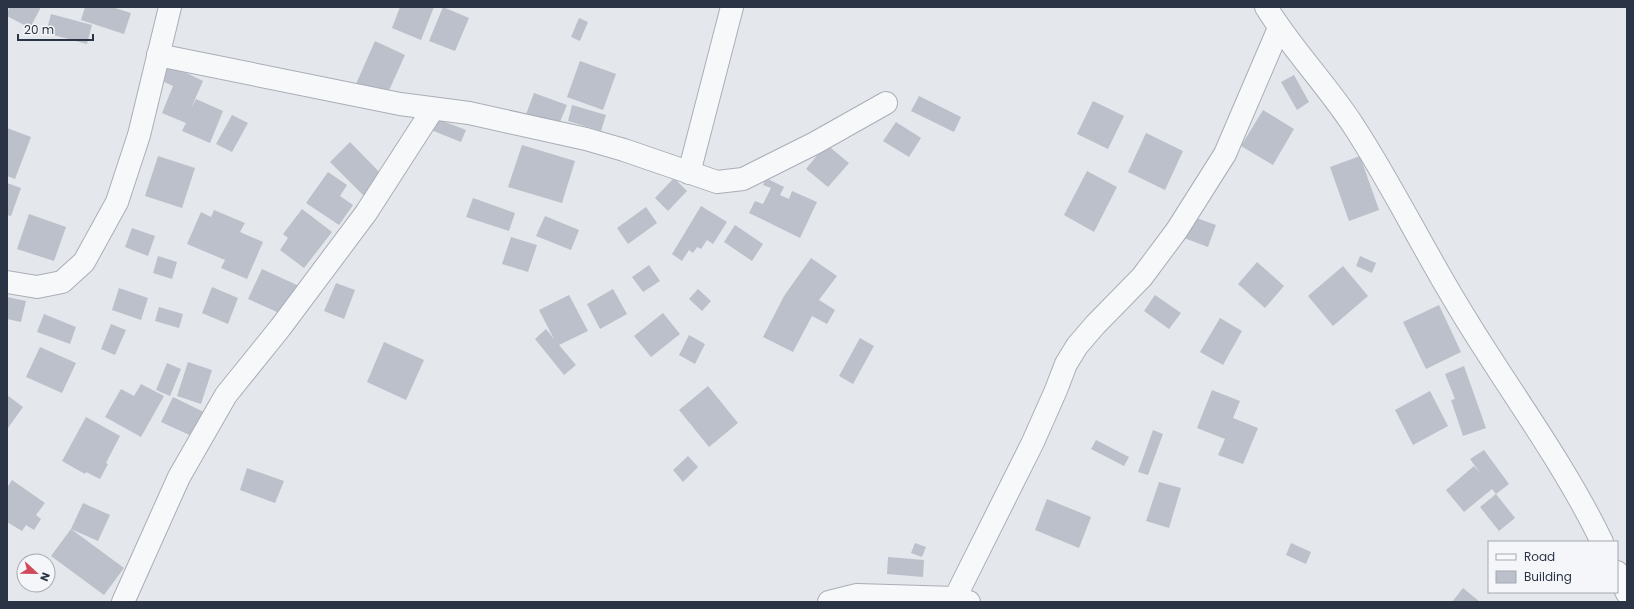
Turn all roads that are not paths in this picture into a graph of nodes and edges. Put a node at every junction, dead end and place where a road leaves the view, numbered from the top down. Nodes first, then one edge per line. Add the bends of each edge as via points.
1 (170, 7) edge
2 (732, 7) edge
3 (1266, 7) edge
4 (1279, 28) junction
5 (158, 55) junction
6 (886, 103) dead end
7 (433, 108) junction
8 (688, 173) junction
9 (7, 282) edge
10 (1602, 541) edge
11 (1618, 574) edge
12 (1627, 593) edge
13 (962, 600) edge
14 (123, 602) edge
15 (829, 602) edge

1 - 5 street
2 - 8 street
3 - 4 street
4 - 10 street via 1353,125 1458,306 1590,516
4 - 13 street via 1225,154 1181,224 1142,277 1095,325 1066,364
5 - 7 street via 400,104
5 - 9 street via 139,135 117,202 84,262 62,282 37,286
6 - 8 street via 815,143 743,179 717,182
7 - 8 street via 469,113 586,139
7 - 14 street via 366,213 226,395 179,477
11 - 12 street
13 - 15 street via 857,595

